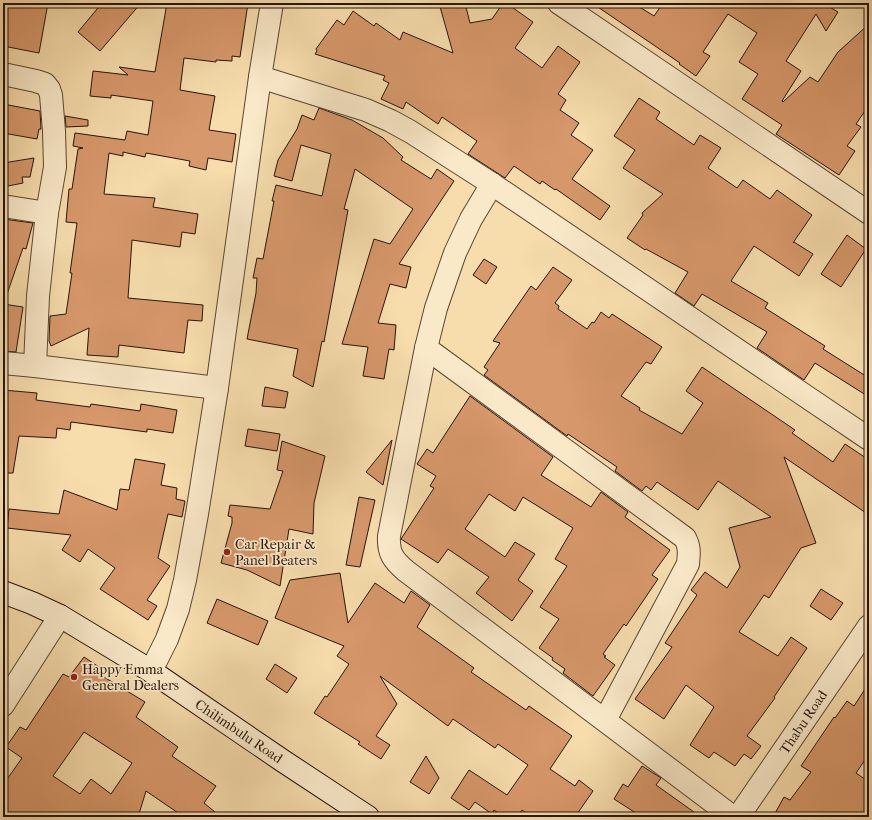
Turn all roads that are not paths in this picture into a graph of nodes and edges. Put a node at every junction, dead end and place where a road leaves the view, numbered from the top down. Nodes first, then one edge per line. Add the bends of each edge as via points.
1 (272, 3) edge
2 (559, 3) edge
3 (3, 74) edge
4 (260, 77) junction
5 (492, 184) junction
6 (3, 206) edge
7 (47, 213) junction
8 (869, 213) edge
9 (426, 348) junction
10 (3, 363) edge
11 (35, 366) junction
12 (217, 388) junction
13 (869, 439) edge
14 (3, 592) edge
15 (60, 616) junction
16 (869, 626) edge
17 (863, 648) edge
18 (151, 671) junction
19 (3, 705) edge
20 (605, 720) junction
21 (368, 817) edge
22 (733, 817) edge
23 (738, 817) edge

1 - 4 street
2 - 8 street
3 - 7 street via 44,84 51,94 55,167
4 - 5 street via 342,102 391,121
4 - 12 street
5 - 9 street via 455,253 436,308
5 - 13 street
6 - 7 street
7 - 11 street via 38,296
9 - 20 street via 388,548 406,571
9 - 20 street via 686,538 690,554 688,564
10 - 11 street
11 - 12 street
12 - 18 street via 185,580 167,639
14 - 15 street, Chilimbulu Road
15 - 18 street, Chilimbulu Road
15 - 19 street
16 - 17 street, Thabu Road
17 - 23 street, Thabu Road
18 - 21 street, Chilimbulu Road
20 - 22 street

